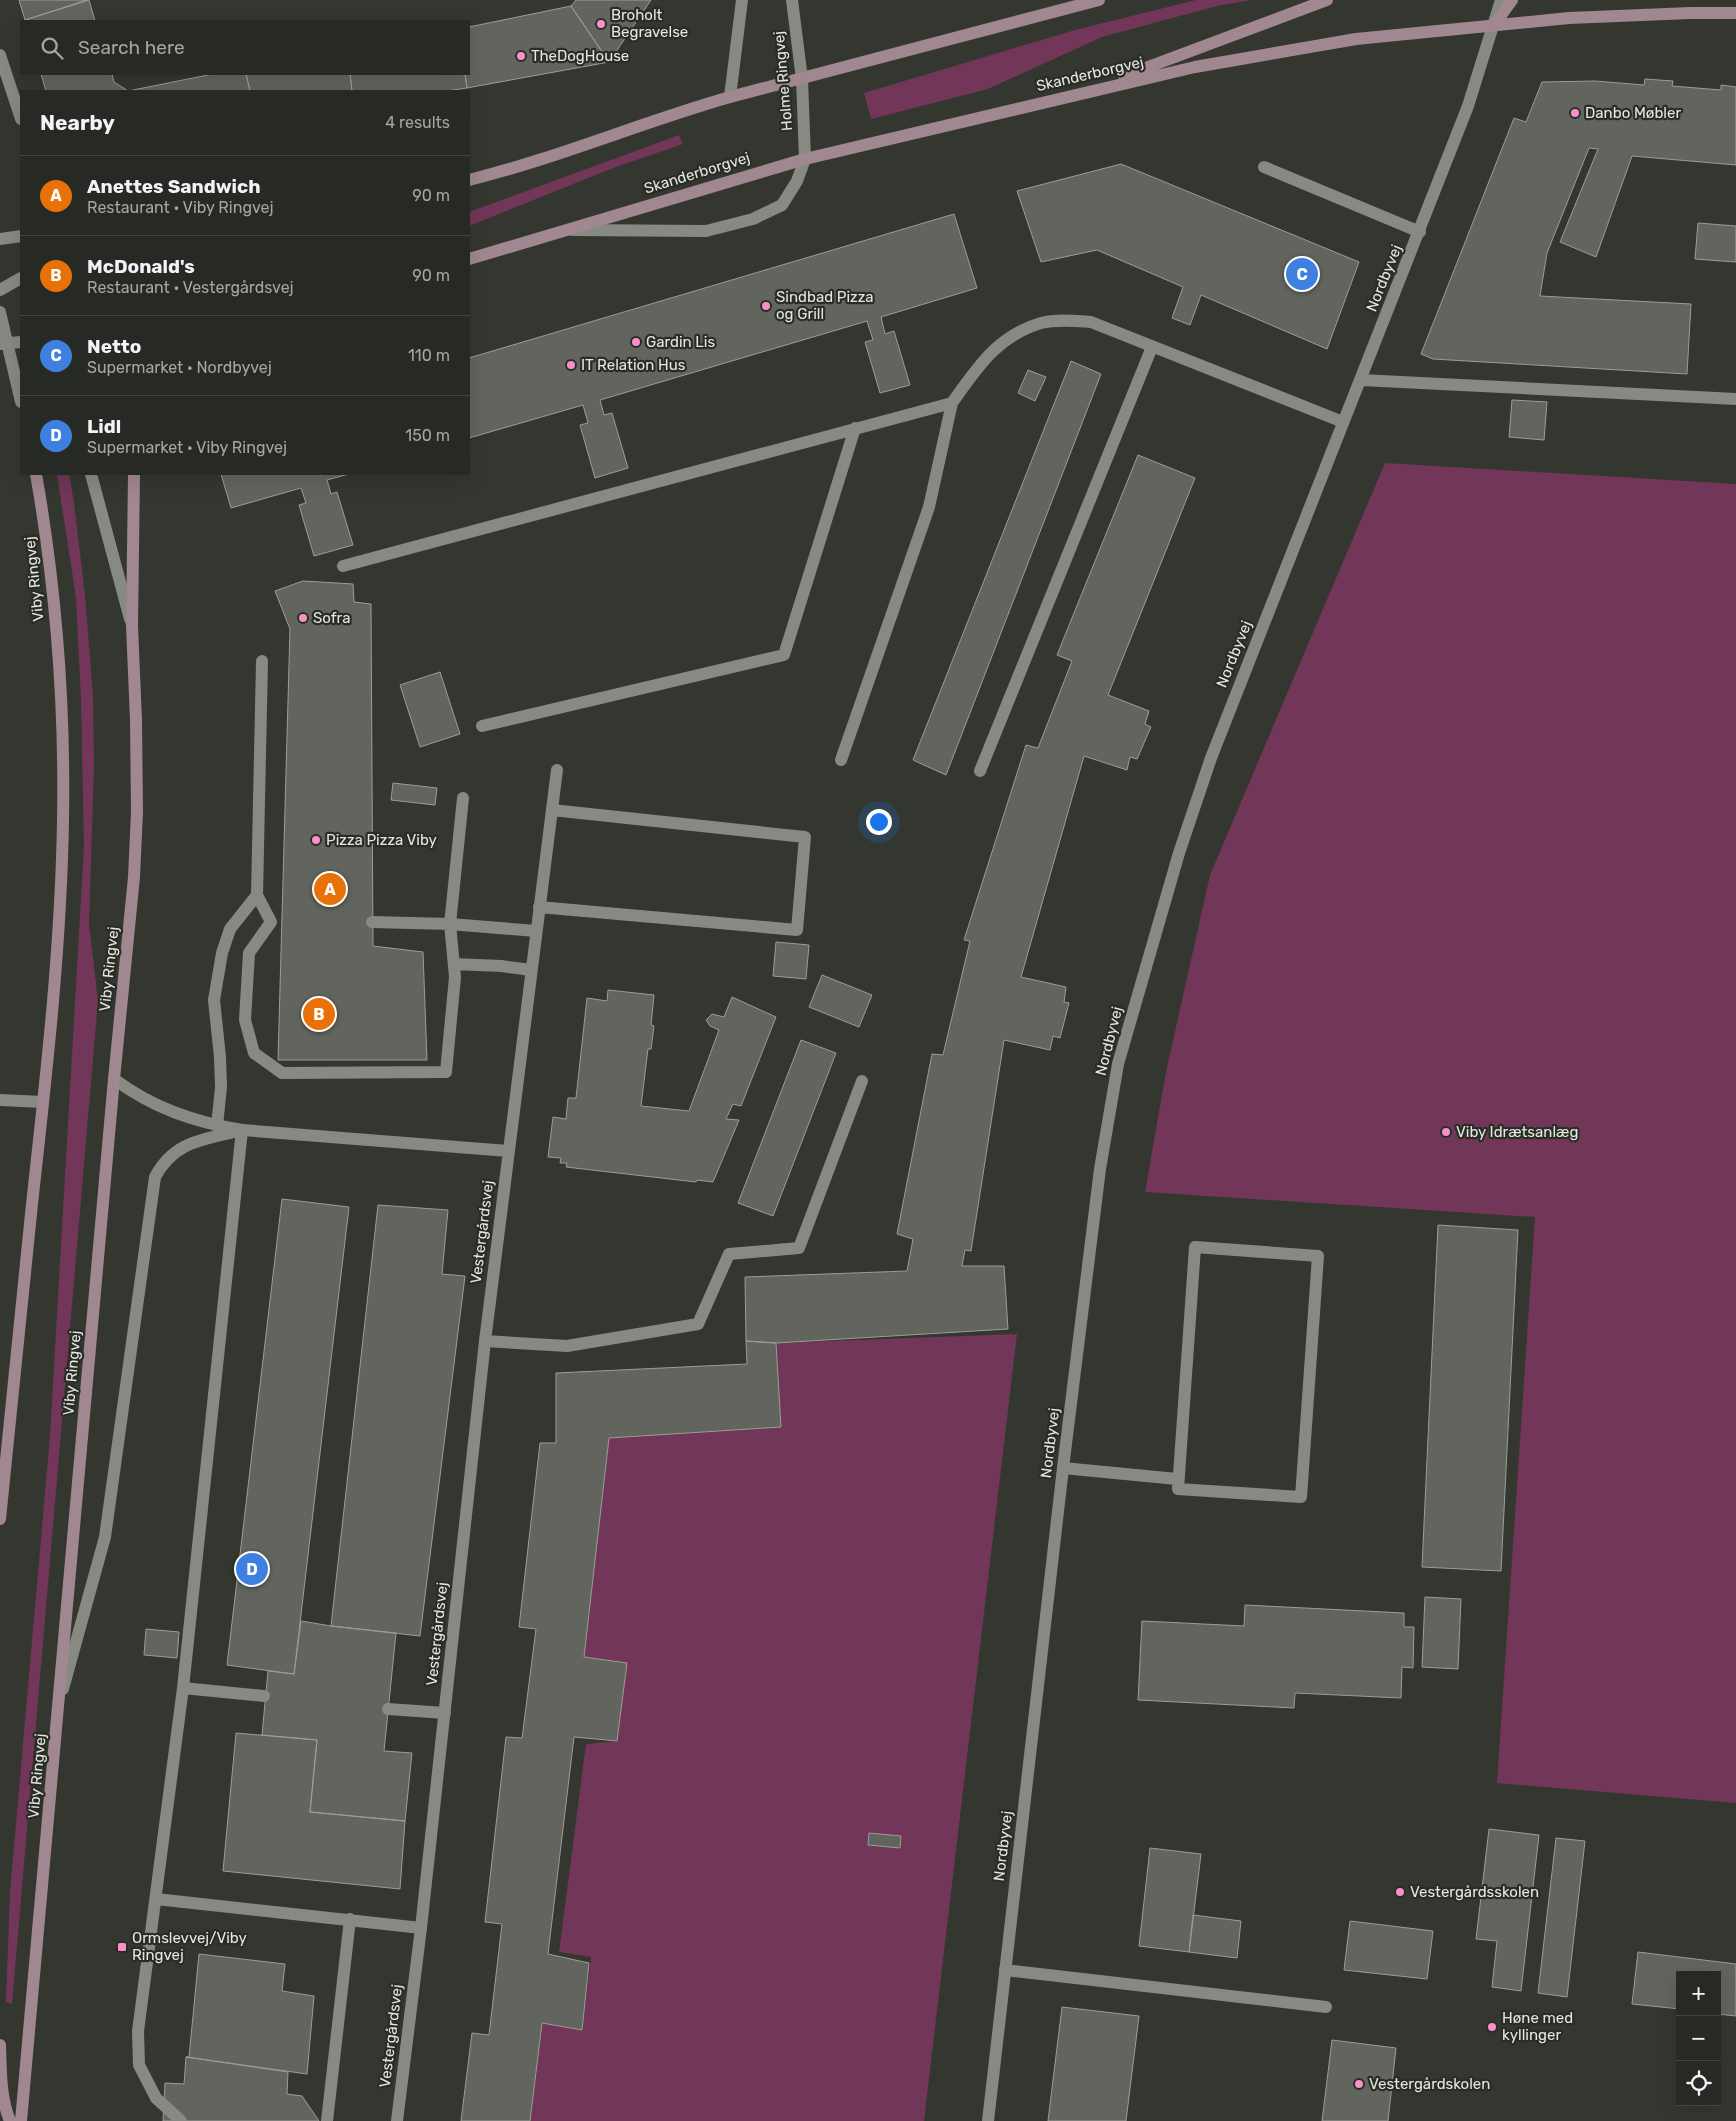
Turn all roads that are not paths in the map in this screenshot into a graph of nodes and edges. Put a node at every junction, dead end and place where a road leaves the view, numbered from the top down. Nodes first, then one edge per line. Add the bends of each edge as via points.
1 (742, 0) edge
2 (792, 0) edge
3 (1099, 0) edge
4 (1327, 0) edge
5 (1501, 0) edge
6 (1512, 0) edge
7 (1736, 13) edge
8 (1494, 25) junction
9 (0, 55) edge
10 (802, 79) junction
11 (1079, 93) junction
12 (730, 97) junction
13 (20, 116) edge
14 (805, 159) junction
15 (1264, 167) dead end
16 (470, 180) edge
17 (565, 230) junction
18 (1420, 232) junction
19 (20, 236) edge
20 (0, 239) edge
21 (470, 259) edge
22 (20, 279) edge
23 (0, 290) edge
24 (0, 312) edge
25 (20, 342) edge
26 (4, 344) edge
27 (1152, 347) junction
28 (1361, 380) junction
29 (20, 399) edge
30 (1736, 399) edge
31 (952, 404) junction
32 (1343, 422) junction
33 (855, 428) junction
34 (36, 475) edge
35 (91, 475) edge
36 (134, 475) edge
37 (343, 566) dead end
38 (132, 626) junction
39 (262, 660) dead end
40 (482, 726) dead end
41 (841, 760) dead end
42 (557, 770) dead end
43 (980, 771) dead end
44 (463, 798) dead end
45 (552, 810) junction
46 (257, 895) junction
47 (539, 907) junction
48 (372, 922) dead end
49 (450, 924) junction
50 (536, 931) junction
51 (454, 964) junction
52 (530, 970) junction
53 (114, 1079) junction
54 (862, 1081) dead end
55 (0, 1100) edge
56 (43, 1102) junction
57 (217, 1126) junction
58 (242, 1130) junction
59 (508, 1151) junction
60 (485, 1340) junction
61 (1063, 1468) junction
62 (1177, 1479) junction
63 (0, 1519) edge
64 (183, 1688) junction
65 (264, 1696) dead end
66 (60, 1700) junction
67 (388, 1709) dead end
68 (445, 1713) junction
69 (156, 1899) junction
70 (350, 1919) junction
71 (422, 1928) junction
72 (1005, 1970) junction
73 (1326, 2007) dead end
74 (0, 2045) edge
75 (14, 2117) edge
76 (181, 2121) edge
77 (327, 2121) edge
78 (397, 2121) edge
79 (988, 2121) edge

1 - 12 street
2 - 10 street, Holme Ringvej
3 - 10 main road
4 - 11 main road
5 - 8 street, Nordbyvej
6 - 8 main road
7 - 8 main road, Skanderborgvej via 1569,18
8 - 11 main road, Skanderborgvej via 1347,40 1194,67
8 - 18 street, Nordbyvej via 1474,91
9 - 13 street
10 - 12 main road
10 - 14 street, Holme Ringvej
11 - 14 main road, Skanderborgvej
12 - 16 main road via 579,148
14 - 17 main road, Skanderborgvej
14 - 17 street via 797,181 782,205 754,219 706,231
15 - 18 street
17 - 21 main road, Skanderborgvej
18 - 28 street, Nordbyvej
19 - 20 street
22 - 23 street
24 - 26 street
25 - 26 street
26 - 29 street
27 - 31 street via 1091,322 1042,323 1011,336 989,354
27 - 32 street
27 - 43 street
28 - 30 street
28 - 32 street, Nordbyvej
31 - 33 street
31 - 41 street via 929,507
32 - 61 street, Nordbyvej via 1211,758 1179,853 1118,1064 1100,1169
33 - 37 street
33 - 40 street via 784,655
34 - 56 main road, Viby Ringvej via 59,660 63,820 58,937
35 - 38 street, Viby Ringvej
36 - 38 main road, Viby Ringvej
38 - 53 main road, Viby Ringvej via 137,812 129,942
39 - 46 street
42 - 45 street, Vestergårdsvej
44 - 49 street
45 - 47 street, Vestergårdsvej
45 - 47 street via 805,837 797,930
46 - 51 street via 276,922 249,954 245,1020 254,1053 282,1073 446,1072
46 - 57 street via 230,928 214,1000 221,1087
47 - 50 street, Vestergårdsvej
48 - 49 street
49 - 50 street
49 - 51 street
50 - 52 street, Vestergårdsvej
51 - 52 street
52 - 59 street, Vestergårdsvej
53 - 57 street via 152,1104
53 - 66 main road, Viby Ringvej
54 - 60 street via 799,1248 729,1254 698,1324 567,1346
55 - 56 street
56 - 63 main road, Viby Ringvej
57 - 58 street
58 - 59 street
58 - 64 street
58 - 66 street via 182,1146 162,1164 155,1177 105,1538
59 - 60 street, Vestergårdsvej
60 - 68 street, Vestergårdsvej
61 - 62 street
61 - 72 street, Nordbyvej
62 - 62 street via 1194,1247 1318,1256 1301,1497 1178,1489
64 - 65 street
64 - 69 street
66 - 75 main road, Viby Ringvej
67 - 68 street
68 - 71 street, Vestergårdsvej
69 - 70 street
69 - 76 street via 138,2031 139,2065 156,2098
70 - 71 street
70 - 77 street
71 - 78 street, Vestergårdsvej
72 - 73 street
72 - 79 street, Nordbyvej
74 - 75 main road via 2,2080

